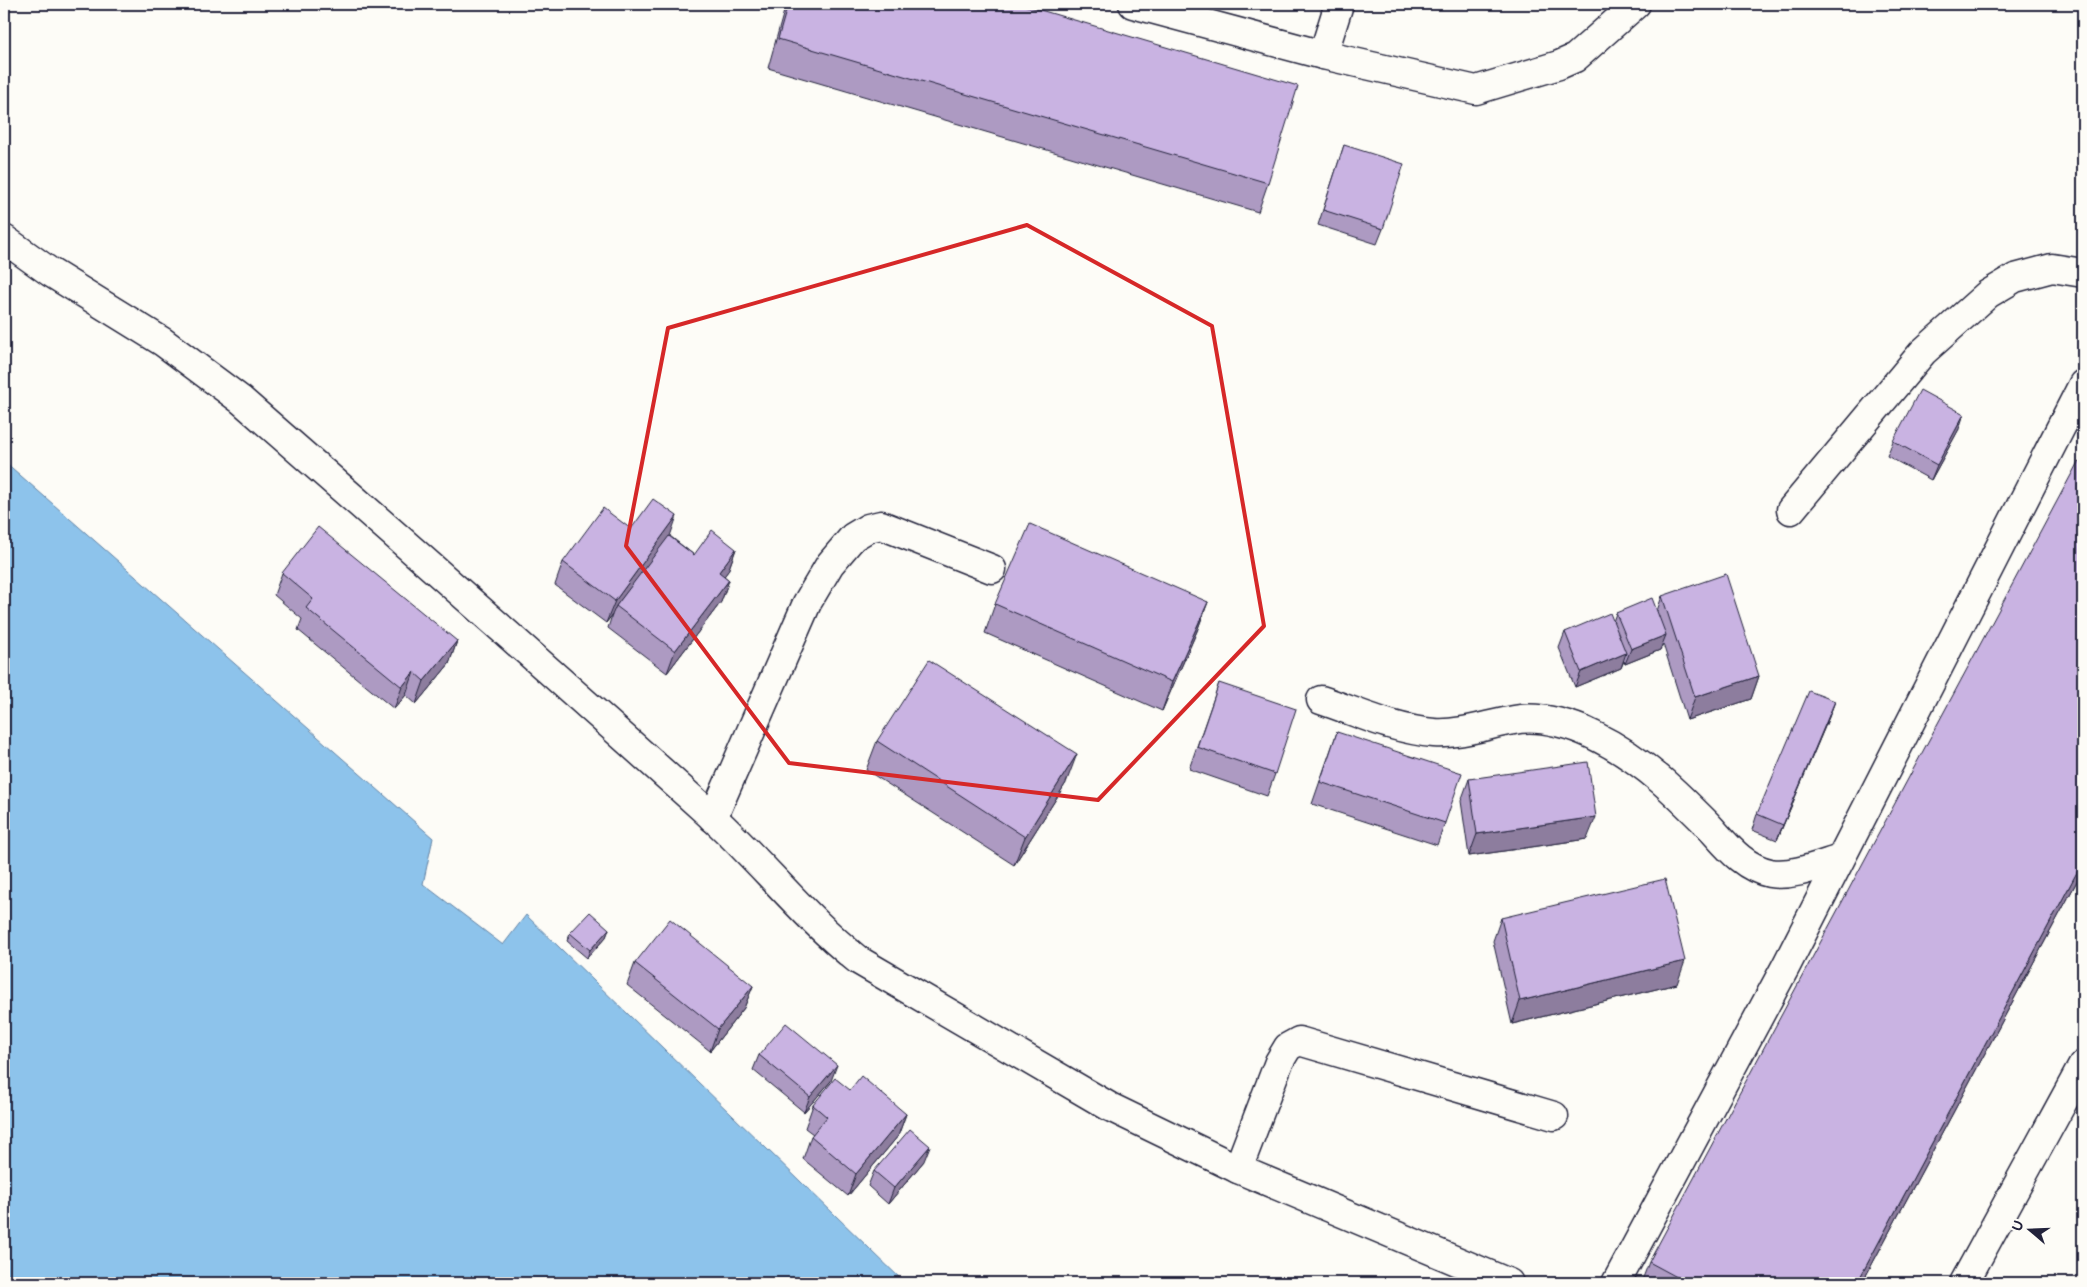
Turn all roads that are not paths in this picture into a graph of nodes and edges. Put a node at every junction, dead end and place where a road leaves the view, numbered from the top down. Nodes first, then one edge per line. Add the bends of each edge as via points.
1 (1133, 4) edge
2 (1339, 4) edge
3 (1636, 4) edge
4 (1324, 55) junction
5 (4, 239) edge
6 (2083, 273) edge
7 (2083, 384) edge
8 (1791, 510) dead end
9 (992, 569) dead end
10 (1321, 700) dead end
11 (713, 818) junction
12 (1840, 859) junction
13 (2083, 1065) edge
14 (1554, 1116) dead end
15 (1238, 1169) junction
16 (1509, 1283) edge
17 (1616, 1283) edge
18 (1964, 1283) edge

1 - 4 lane
2 - 4 lane
3 - 4 lane via 1575,58 1476,90
5 - 11 lane via 50,272 163,342 242,400
6 - 8 lane via 2052,268 2015,278 1988,294 1923,352
7 - 12 lane
9 - 11 lane via 881,525 854,536 830,564 807,603
10 - 12 lane via 1396,726 1434,733 1522,719 1558,722 1591,734 1628,754 1750,866 1771,874 1793,872
11 - 15 lane via 804,912 858,960 1110,1107
12 - 17 lane
13 - 18 lane
14 - 15 lane via 1299,1041 1288,1047 1279,1062
15 - 16 lane

